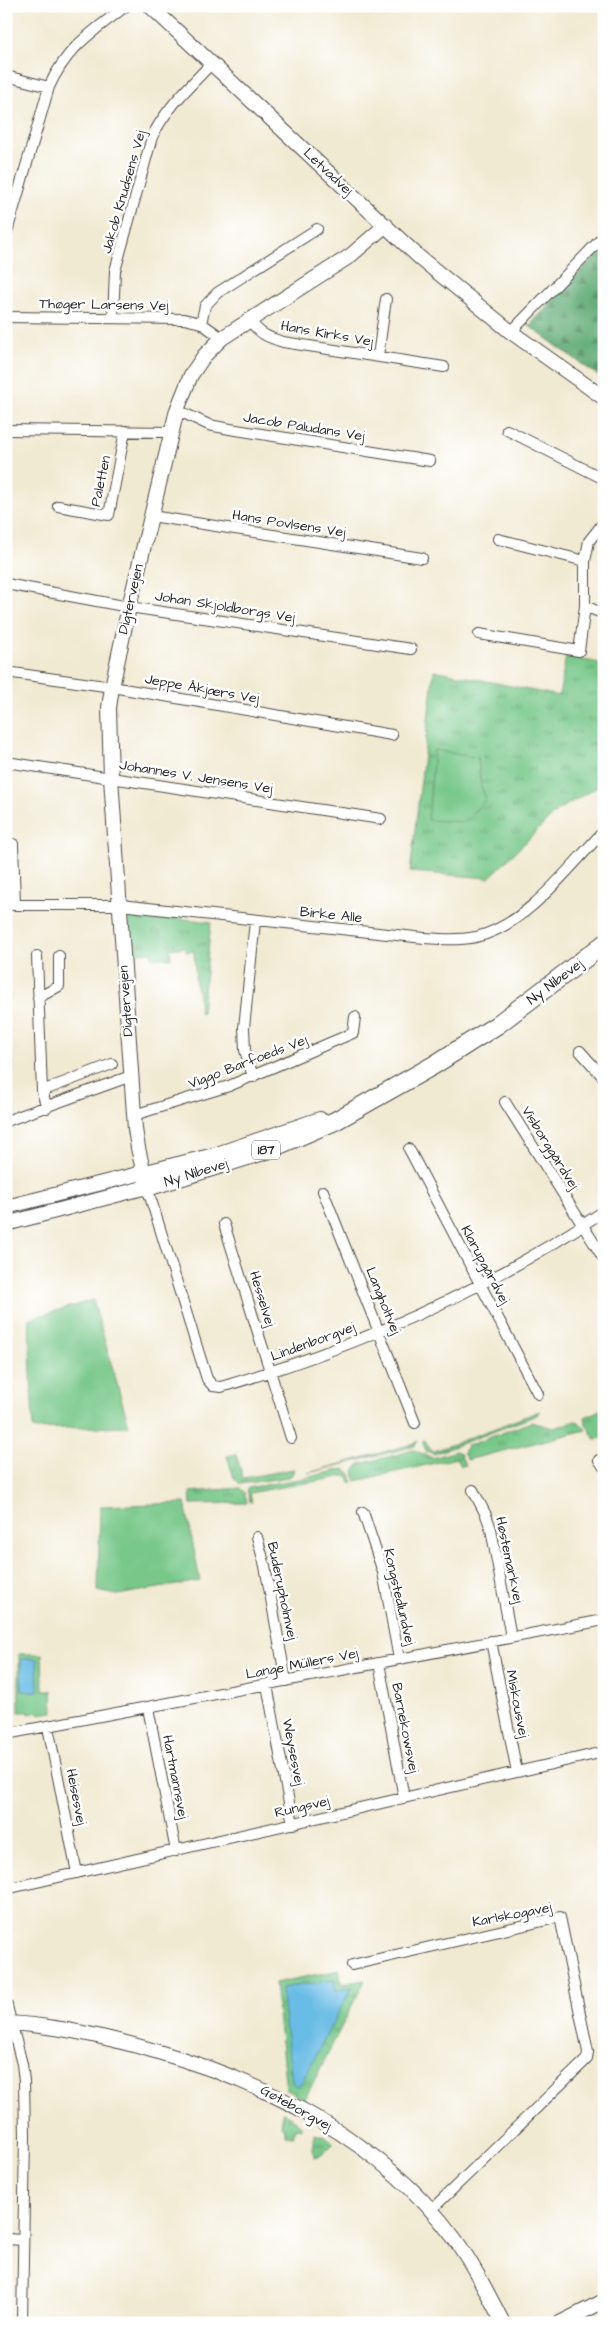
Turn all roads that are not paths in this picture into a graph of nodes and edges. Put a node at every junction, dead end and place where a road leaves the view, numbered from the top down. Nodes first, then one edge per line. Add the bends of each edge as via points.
1 (126, 6) edge
2 (150, 6) edge
3 (211, 64) junction
4 (6, 76) edge
5 (48, 87) junction
6 (11, 197) edge
7 (386, 225) junction
8 (317, 229) dead end
9 (6, 235) edge
10 (604, 236) edge
11 (386, 299) dead end
12 (6, 317) edge
13 (112, 318) junction
14 (250, 319) junction
15 (201, 323) junction
16 (512, 332) junction
17 (222, 338) junction
18 (378, 356) junction
19 (444, 367) dead end
20 (604, 398) edge
21 (177, 410) junction
22 (6, 430) edge
23 (507, 430) dead end
24 (125, 431) junction
25 (171, 432) junction
26 (430, 460) dead end
27 (604, 479) edge
28 (58, 506) dead end
29 (151, 516) junction
30 (604, 522) edge
31 (498, 539) dead end
32 (422, 558) dead end
33 (585, 561) junction
34 (6, 584) edge
35 (585, 606) junction
36 (129, 607) junction
37 (604, 614) edge
38 (478, 634) dead end
39 (411, 649) dead end
40 (6, 672) edge
41 (112, 687) junction
42 (392, 735) dead end
43 (6, 762) edge
44 (111, 778) junction
45 (381, 819) dead end
46 (604, 831) edge
47 (13, 844) dead end
48 (10, 905) edge
49 (120, 905) junction
50 (255, 921) junction
51 (604, 944) edge
52 (36, 956) dead end
53 (59, 956) dead end
54 (38, 998) junction
55 (355, 1017) dead end
56 (580, 1051) dead end
57 (112, 1064) dead end
58 (131, 1076) junction
59 (253, 1077) junction
60 (604, 1078) edge
61 (42, 1090) junction
62 (378, 1097) junction
63 (505, 1102) dead end
64 (47, 1108) junction
65 (134, 1115) junction
66 (320, 1119) joint
67 (6, 1121) edge
68 (409, 1149) dead end
69 (146, 1180) junction
70 (323, 1190) dead end
71 (6, 1207) edge
72 (604, 1211) edge
73 (6, 1224) edge
74 (224, 1224) dead end
75 (583, 1225) junction
76 (604, 1259) edge
77 (480, 1286) junction
78 (380, 1332) junction
79 (270, 1372) junction
80 (538, 1394) dead end
81 (415, 1423) dead end
82 (291, 1438) dead end
83 (473, 1490) dead end
84 (363, 1512) dead end
85 (257, 1537) dead end
86 (604, 1620) edge
87 (511, 1638) junction
88 (491, 1642) junction
89 (399, 1659) junction
90 (379, 1663) junction
91 (286, 1681) junction
92 (266, 1684) junction
93 (148, 1708) junction
94 (48, 1726) junction
95 (6, 1734) edge
96 (604, 1752) edge
97 (517, 1772) junction
98 (404, 1798) junction
99 (293, 1824) junction
100 (176, 1851) junction
101 (77, 1873) junction
102 (6, 1889) edge
103 (352, 1965) dead end
104 (6, 2002) edge
105 (9, 2024) edge
106 (430, 2211) junction
107 (6, 2239) edge
108 (24, 2240) junction
109 (604, 2301) edge
110 (604, 2311) edge
111 (576, 2320) edge
112 (22, 2323) edge
113 (503, 2323) edge
114 (560, 2323) edge

1 - 5 street via 66,56
2 - 3 street, Letvadvej
3 - 7 street, Letvadvej
3 - 13 street, Jakob Knudsens Vej via 172,105 152,137 115,271
4 - 5 street
5 - 6 street
6 - 9 street
7 - 14 street, Digtervejen via 350,256
7 - 16 street, Letvadvej
8 - 15 street via 217,293 209,300
10 - 16 street
11 - 18 street, Hans Kirks Vej
12 - 13 street, Thøger Larsens Vej
13 - 15 street, Thøger Larsens Vej via 184,319
14 - 17 street, Digtervejen
14 - 18 street, Hans Kirks Vej via 256,331 274,339
15 - 17 street, Thøger Larsens Vej
16 - 20 street, Letvadvej
17 - 21 street, Digtervejen via 191,375
18 - 19 street, Hans Kirks Vej
21 - 25 street, Digtervejen
21 - 26 street, Jacob Paludans Vej via 209,425
22 - 24 street
23 - 27 street
24 - 25 street
24 - 28 street, Paletten via 109,515
25 - 29 street, Digtervejen
29 - 32 street, Hans Povlsens Vej
29 - 36 street, Digtervejen
30 - 33 street via 589,541
31 - 33 street
33 - 35 street
34 - 36 street, Johan Skjoldborgs Vej
35 - 37 street
35 - 38 street via 579,651
36 - 39 street, Johan Skjoldborgs Vej
36 - 41 street, Digtervejen
40 - 41 street, Jeppe Åkjærs Vej
41 - 42 street, Jeppe Åkjærs Vej
41 - 44 street, Digtervejen
43 - 44 street, Johannes V. Jensens Vej
44 - 45 street, Johannes V. Jensens Vej
44 - 49 street, Digtervejen
46 - 50 street, Birke Alle via 526,912 509,924 475,937 455,940
47 - 48 street, Birke Alle
48 - 49 street, Birke Alle
49 - 50 street, Birke Alle
49 - 58 street, Digtervejen
50 - 59 street via 244,1028 245,1050
51 - 62 highway, Ny Nibevej / 187 via 497,1025
52 - 54 street
53 - 54 street via 59,986
54 - 61 street
55 - 59 street, Viggo Barfoeds Vej via 353,1034
56 - 60 street
57 - 61 street
58 - 64 street
58 - 65 street, Digtervejen
59 - 65 street, Viggo Barfoeds Vej
61 - 64 street
62 - 66 highway, Ny Nibevej / 187
62 - 69 highway, Ny Nibevej / 187 via 288,1142 224,1165
63 - 75 street, Visborggårdvej
64 - 67 street
65 - 69 street, Digtervejen
66 - 69 street, Ny Nibevej / 187
68 - 77 street, Klarupgårdvej
69 - 71 street, Ny Nibevej / 187
69 - 73 street, Ny Nibevej / 187
69 - 79 street, Lindenborgvej via 207,1378 213,1386 221,1387
70 - 78 street, Langholtvej
72 - 75 street, Lindenborgvej
74 - 79 street, Hesselvej
75 - 76 street, Visborggårdvej
75 - 77 street, Lindenborgvej
77 - 78 street, Lindenborgvej
77 - 80 street, Klarupgårdvej
78 - 79 street, Lindenborgvej
78 - 81 street, Langholtvej
79 - 82 street, Hesselvej
83 - 87 street, Høstemarkvej via 490,1529
84 - 89 street, Kongstedlundvej via 382,1572
85 - 91 street, Buderupholmvej
86 - 87 street, Lange Müllers Vej
87 - 88 street, Lange Müllers Vej
88 - 89 street, Lange Müllers Vej
88 - 97 street, Miskousvej
89 - 90 street, Lange Müllers Vej
90 - 91 street, Lange Müllers Vej
90 - 98 street, Barnekowsvej
91 - 92 street, Lange Müllers Vej
92 - 93 street, Lange Müllers Vej
92 - 99 street, Weysesvej
93 - 94 street, Lange Müllers Vej
93 - 100 street, Hartmannsvej
94 - 95 street, Lange Müllers Vej
94 - 101 street, Heisesvej
96 - 97 street, Rungsvej
97 - 98 street, Rungsvej
98 - 99 street, Rungsvej
99 - 100 street, Rungsvej
100 - 101 street, Rungsvej
101 - 102 street, Rungsvej
103 - 106 street, Karlskogavej via 560,1917 588,2047 587,2059
104 - 105 street
105 - 106 street, Gøteborgvej via 54,2028 118,2040 262,2088 348,2138 386,2168
105 - 108 street via 24,2081
106 - 113 street, Gøteborgvej via 470,2261
107 - 108 street
108 - 112 street
109 - 111 street
110 - 111 street
111 - 114 street

